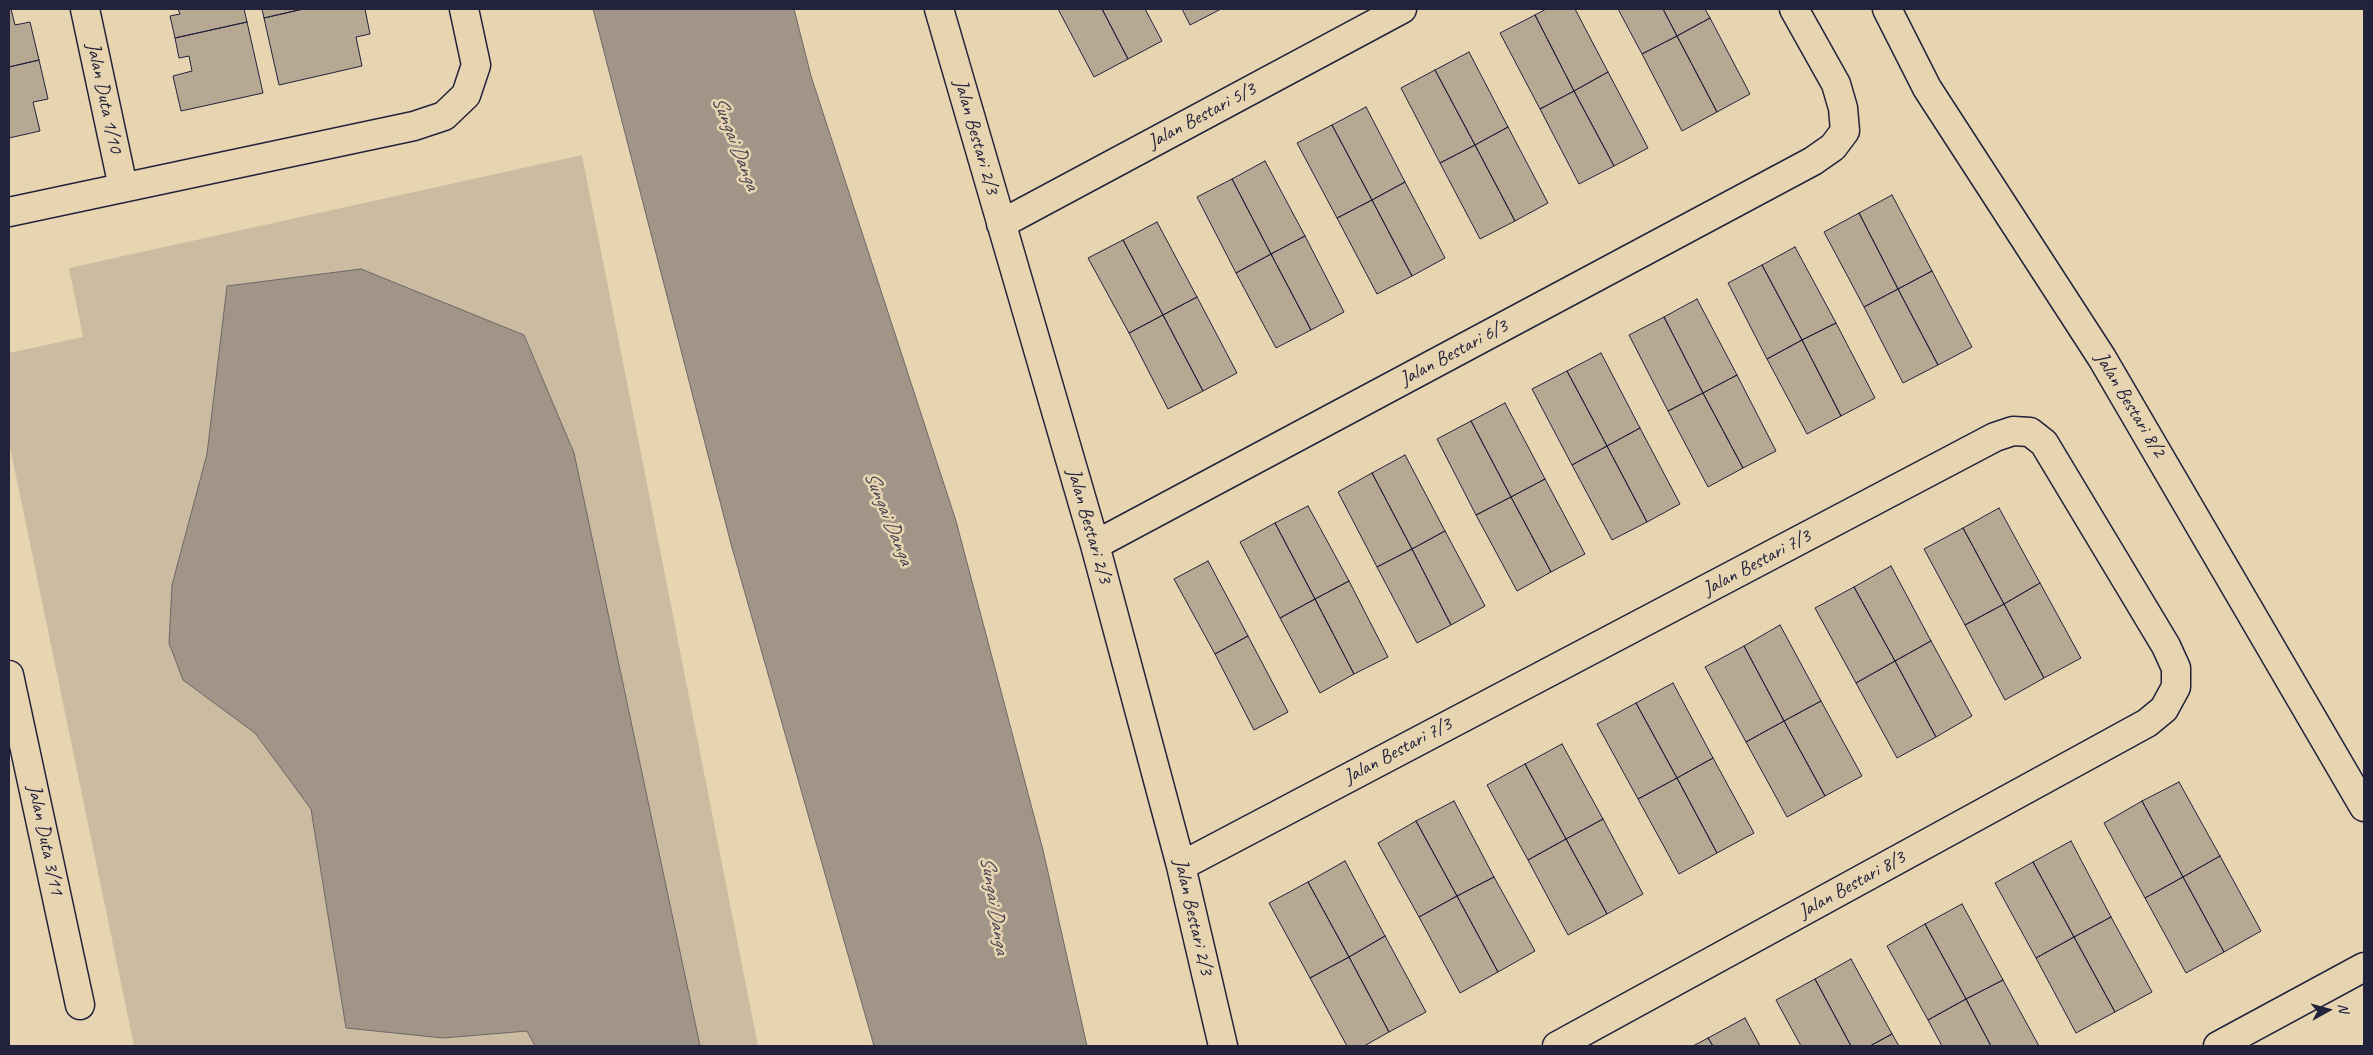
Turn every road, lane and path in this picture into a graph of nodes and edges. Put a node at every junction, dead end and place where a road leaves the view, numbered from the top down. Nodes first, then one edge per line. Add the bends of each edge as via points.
1 (85, 9) edge
2 (464, 9) edge
3 (939, 9) edge
4 (1402, 9) edge
5 (1794, 9) edge
6 (1887, 9) edge
7 (123, 187) junction
8 (9, 212) edge
9 (1001, 224) junction
10 (1095, 545) junction
11 (9, 675) edge
12 (2147, 723) joint
13 (2364, 807) edge
14 (1181, 866) junction
15 (2364, 967) edge
16 (80, 1005) dead end
17 (1224, 1046) edge
18 (1556, 1046) edge
19 (2218, 1046) edge

1 - 7 street, Jalan Duta 1/10
2 - 7 street via 476,65 466,95 444,116 414,126
3 - 9 street, Jalan Bestari 2/3
4 - 9 street, Jalan Bestari 5/3
5 - 10 street, Jalan Bestari 6/3 via 1836,84 1843,108 1845,131 1833,148
6 - 13 street, Jalan Bestari 8/2 via 1927,88 2102,358
7 - 8 street
9 - 10 street, Jalan Bestari 2/3
10 - 14 street, Jalan Bestari 2/3
11 - 16 street, Jalan Duta 3/11
12 - 14 street, Jalan Bestari 7/3 via 2164,709 2176,687 2176,668 2166,646 2044,443 2030,432 2013,431 1986,442
12 - 18 street, Jalan Bestari 8/3
14 - 17 street, Jalan Bestari 2/3
15 - 19 street

